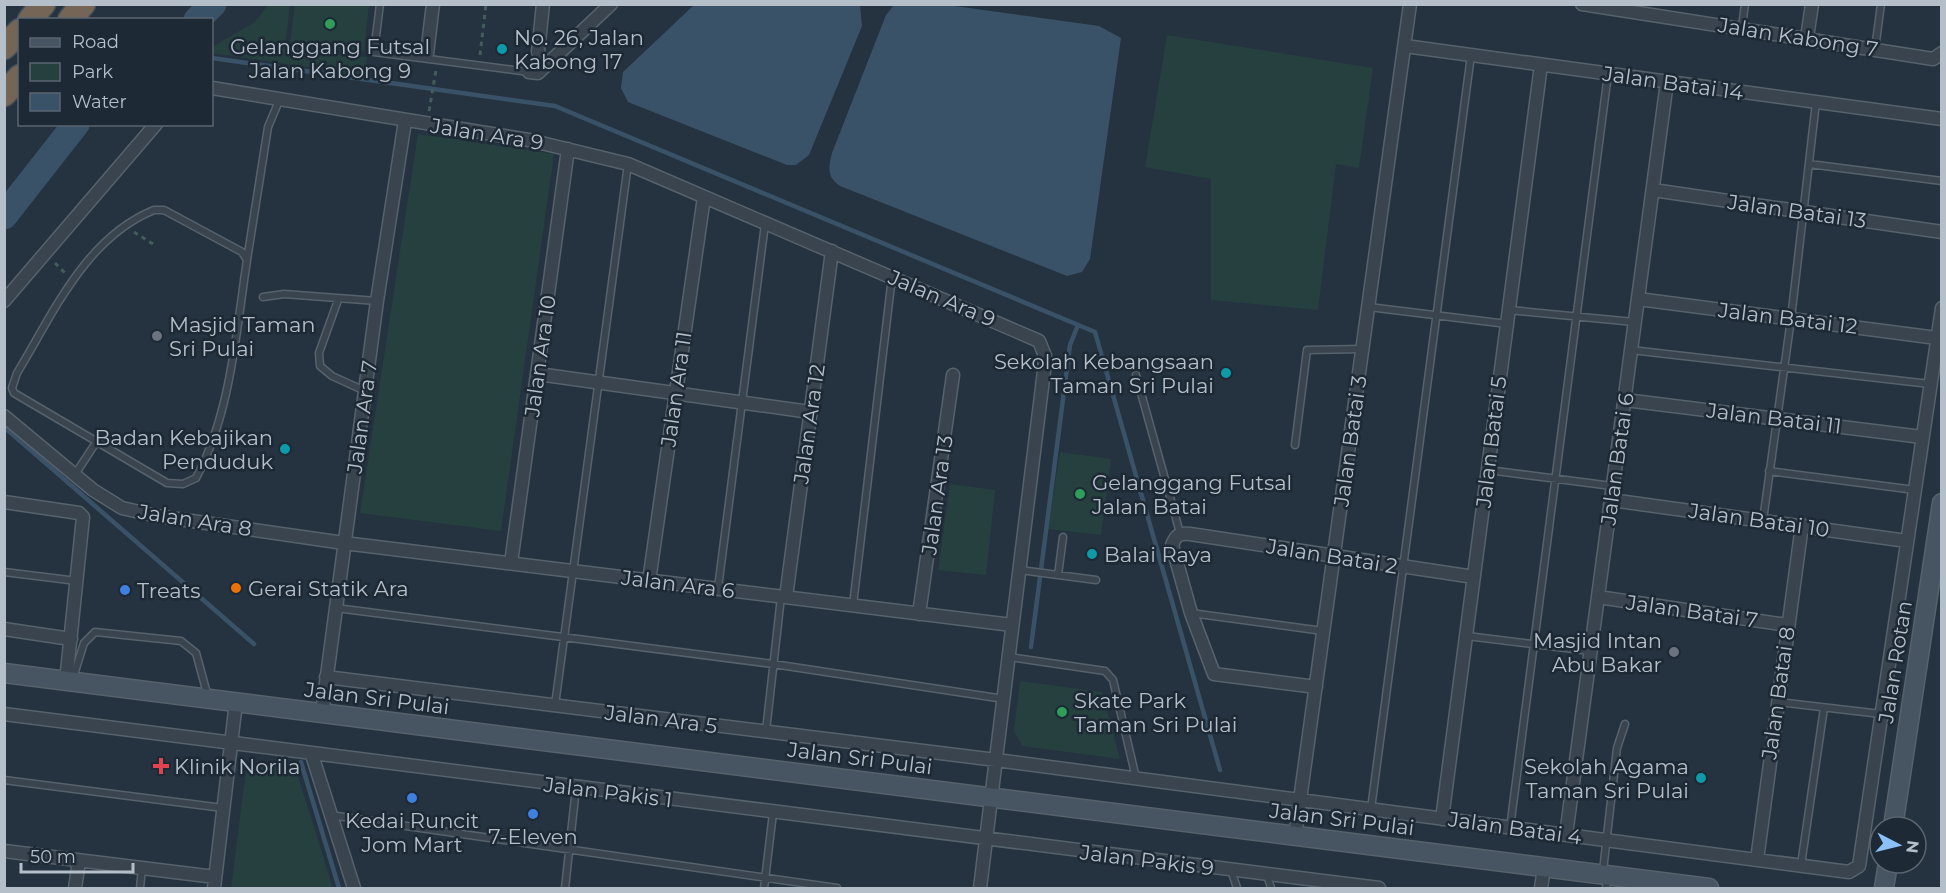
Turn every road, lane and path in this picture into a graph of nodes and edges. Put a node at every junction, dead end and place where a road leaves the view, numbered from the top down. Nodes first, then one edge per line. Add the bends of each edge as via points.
1 (43, 4) edge
2 (83, 4) edge
3 (380, 4) edge
4 (433, 4) edge
5 (486, 4) edge
6 (543, 4) edge
7 (611, 4) edge
8 (1410, 4) edge
9 (1582, 4) edge
10 (1745, 4) edge
11 (1812, 4) edge
12 (1881, 4) edge
13 (1606, 6) edge
14 (1671, 10) edge
15 (32, 18) edge
16 (72, 18) edge
17 (1742, 27) junction
18 (18, 33) edge
19 (1808, 38) junction
20 (1405, 46) junction
21 (4, 47) edge
22 (1875, 49) junction
23 (537, 52) dead end
24 (427, 54) dead end
25 (1941, 54) edge
26 (1471, 55) junction
27 (1541, 65) junction
28 (478, 66) junction
29 (529, 72) joint
30 (1608, 74) junction
31 (18, 79) edge
32 (434, 79) dead end
33 (1667, 82) junction
34 (213, 88) edge
35 (4, 94) edge
36 (431, 97) dead end
37 (279, 101) junction
38 (1816, 102) junction
39 (1941, 119) edge
40 (405, 121) junction
41 (154, 126) edge
42 (568, 149) junction
43 (628, 164) junction
44 (1809, 164) junction
45 (1941, 181) edge
46 (1653, 190) junction
47 (704, 197) junction
48 (1803, 211) junction
49 (765, 223) junction
50 (124, 226) junction
51 (1941, 232) edge
52 (153, 244) dead end
53 (832, 251) junction
54 (47, 255) junction
55 (247, 260) junction
56 (892, 277) junction
57 (73, 281) junction
58 (263, 297) dead end
59 (1638, 299) junction
60 (338, 300) junction
61 (4, 301) edge
62 (377, 302) junction
63 (1369, 307) junction
64 (1941, 308) edge
65 (1509, 310) junction
66 (1438, 315) junction
67 (1576, 316) junction
68 (1791, 319) junction
69 (1635, 322) junction
70 (1507, 324) junction
71 (1937, 338) junction
72 (1363, 349) junction
73 (1631, 350) junction
74 (1784, 368) junction
75 (538, 374) junction
76 (953, 375) dead end
77 (1136, 375) dead end
78 (600, 383) junction
79 (1930, 384) junction
80 (366, 391) junction
81 (675, 393) junction
82 (1624, 400) junction
83 (741, 403) junction
84 (810, 412) junction
85 (4, 416) edge
86 (1776, 418) junction
87 (1922, 437) junction
88 (97, 441) junction
89 (1295, 445) dead end
90 (1488, 470) junction
91 (1769, 471) junction
92 (74, 476) junction
93 (1555, 479) junction
94 (1613, 486) junction
95 (1915, 490) junction
96 (1611, 500) junction
97 (4, 502) edge
98 (1941, 503) edge
99 (1762, 520) junction
100 (1802, 525) junction
101 (1185, 534) junction
102 (1063, 537) dead end
103 (1907, 540) junction
104 (344, 543) junction
105 (1334, 555) junction
106 (511, 563) junction
107 (1402, 567) junction
108 (1020, 570) junction
109 (573, 571) junction
110 (4, 573) edge
111 (1058, 575) junction
112 (1474, 577) junction
113 (1096, 580) dead end
114 (77, 581) junction
115 (649, 581) junction
116 (718, 589) junction
117 (783, 597) junction
118 (1598, 597) junction
119 (853, 606) junction
120 (335, 608) junction
121 (1191, 613) junction
122 (919, 614) junction
123 (1012, 625) junction
124 (1787, 625) junction
125 (4, 629) edge
126 (1324, 631) junction
127 (1466, 636) junction
128 (70, 639) junction
129 (564, 639) junction
130 (1534, 644) junction
131 (1591, 651) junction
132 (1010, 657) junction
133 (773, 664) junction
134 (4, 673) edge
135 (326, 677) junction
136 (69, 681) junction
137 (1316, 687) junction
138 (208, 699) junction
139 (1004, 699) junction
140 (236, 702) junction
141 (1777, 702) junction
142 (555, 706) junction
143 (1824, 708) junction
144 (322, 713) junction
145 (4, 714) edge
146 (1882, 714) junction
147 (1625, 724) dead end
148 (766, 731) junction
149 (231, 744) junction
150 (312, 755) junction
151 (996, 760) junction
152 (1136, 778) junction
153 (4, 780) edge
154 (576, 788) junction
155 (992, 798) junction
156 (1301, 800) junction
157 (223, 808) junction
158 (1371, 809) junction
159 (774, 813) junction
160 (330, 815) junction
161 (1895, 815) edge
162 (1442, 819) junction
163 (1510, 828) junction
164 (1566, 835) junction
165 (1295, 836) junction
166 (986, 840) junction
167 (1607, 840) junction
168 (4, 851) edge
169 (570, 851) junction
170 (1757, 860) junction
171 (79, 861) junction
172 (1800, 866) junction
173 (142, 868) junction
174 (1544, 868) junction
175 (1231, 870) junction
176 (1267, 875) junction
177 (765, 879) junction
178 (1606, 880) edge
179 (214, 883) edge
180 (75, 888) edge
181 (140, 888) edge
182 (354, 888) edge
183 (566, 888) edge
184 (764, 888) edge
185 (837, 888) edge
186 (980, 888) edge
187 (1237, 888) edge
188 (1271, 888) edge
189 (1379, 888) edge
190 (1541, 888) edge
191 (1709, 888) edge

1 - 15 highway
2 - 16 highway
3 - 28 lane via 374,52
4 - 24 street
5 - 28 path
6 - 23 street
7 - 29 street via 538,73
8 - 20 street, Jalan Batai 3
9 - 13 street, Jalan Kabong 7
10 - 17 lane
11 - 19 street
12 - 22 lane
13 - 14 street, Jalan Kabong 7
14 - 17 street, Jalan Kabong 7
17 - 19 street, Jalan Kabong 7
18 - 21 highway
19 - 22 street, Jalan Kabong 7
20 - 26 street, Jalan Batai 14
20 - 63 street, Jalan Batai 3
22 - 25 street, Jalan Kabong 7 via 1933,59
26 - 27 street, Jalan Batai 14
26 - 66 lane
27 - 30 street, Jalan Batai 14
27 - 65 street, Jalan Batai 5
28 - 29 lane
30 - 33 street, Jalan Batai 14
30 - 67 lane
31 - 35 highway
32 - 36 path
33 - 38 street, Jalan Batai 14
33 - 46 street, Jalan Batai 6
34 - 37 street
37 - 40 street
37 - 55 lane via 268,127
38 - 39 street, Jalan Batai 14
38 - 44 lane
40 - 42 street, Jalan Ara 9
40 - 62 street, Jalan Ara 7
41 - 54 street
42 - 43 street, Jalan Ara 9
42 - 75 street, Jalan Ara 10
43 - 47 street, Jalan Ara 9
43 - 78 lane
44 - 45 lane
44 - 48 lane
46 - 48 street, Jalan Batai 13
46 - 59 street, Jalan Batai 6
47 - 49 street, Jalan Ara 9
47 - 81 street, Jalan Ara 11
48 - 51 street, Jalan Batai 13
48 - 68 lane
49 - 53 street, Jalan Ara 9
49 - 83 lane
50 - 52 path
50 - 55 lane via 154,210 164,210 242,252
50 - 57 lane via 81,267
53 - 56 street, Jalan Ara 9
53 - 84 street, Jalan Ara 12
54 - 57 path
54 - 61 street
55 - 88 lane via 228,378 213,442 196,478 183,484 167,483
56 - 108 street, Jalan Ara 9 via 1030,336 1043,346 1044,371
56 - 119 lane
57 - 88 lane via 17,373 12,388 14,393
58 - 60 lane via 284,294
59 - 68 street, Jalan Batai 12
59 - 69 street, Jalan Batai 6
60 - 62 lane
60 - 80 lane via 320,353 320,366 332,376
62 - 80 street, Jalan Ara 7
63 - 66 lane
63 - 72 street, Jalan Batai 3
64 - 71 street
65 - 67 lane
65 - 70 street, Jalan Batai 5
66 - 70 lane
66 - 107 lane
67 - 69 lane
67 - 93 lane
68 - 71 street, Jalan Batai 12
68 - 74 lane
69 - 73 street, Jalan Batai 6
70 - 90 street, Jalan Batai 5
71 - 79 street
72 - 89 lane via 1307,350
72 - 105 street, Jalan Batai 3
73 - 74 lane
73 - 82 street, Jalan Batai 6
74 - 79 lane
74 - 86 lane
75 - 78 street
75 - 106 street, Jalan Ara 10
76 - 122 street, Jalan Ara 13
77 - 101 lane
78 - 81 street
78 - 109 lane
79 - 87 street
80 - 104 street, Jalan Ara 7
81 - 83 street
81 - 115 street, Jalan Ara 11
82 - 86 street, Jalan Batai 11
82 - 94 street, Jalan Batai 6
83 - 84 street
83 - 116 lane
84 - 117 street, Jalan Ara 12
85 - 92 street, Jalan Ara 8
86 - 87 street, Jalan Batai 11
86 - 91 lane
87 - 95 street
88 - 92 lane
90 - 93 lane
90 - 112 street, Jalan Batai 5
91 - 95 lane
91 - 99 lane
92 - 104 street, Jalan Ara 8 via 122,508
93 - 94 lane
93 - 130 lane
94 - 96 street, Jalan Batai 6
95 - 103 street
96 - 99 street, Jalan Batai 10
96 - 118 street, Jalan Batai 6
97 - 114 street via 79,513 83,517
98 - 161 street, Jalan Rotan
99 - 100 street, Jalan Batai 10
100 - 103 street, Jalan Batai 10
100 - 124 street, Jalan Batai 8
101 - 105 street, Jalan Batai 2
101 - 121 street via 1172,545
102 - 111 lane
103 - 146 street
104 - 106 street, Jalan Ara 6
104 - 120 street, Jalan Ara 7
105 - 107 street, Jalan Batai 2
105 - 126 street, Jalan Batai 3
106 - 109 street, Jalan Ara 6
107 - 112 street, Jalan Batai 2
107 - 158 lane
108 - 111 lane
108 - 123 street, Jalan Ara 9
109 - 115 street, Jalan Ara 6
109 - 129 lane
110 - 114 lane
111 - 113 lane
112 - 127 street, Jalan Batai 5
114 - 128 street
115 - 116 street, Jalan Ara 6
116 - 117 street, Jalan Ara 6
117 - 119 street, Jalan Ara 6
117 - 133 lane
118 - 124 street, Jalan Batai 7
118 - 131 street, Jalan Batai 6
119 - 122 street, Jalan Ara 6
120 - 129 lane
120 - 135 street, Jalan Ara 7
121 - 126 lane
121 - 137 street via 1214,674
122 - 123 street, Jalan Ara 6
123 - 132 street, Jalan Ara 9
124 - 141 street, Jalan Batai 8
125 - 128 street
126 - 137 street, Jalan Batai 3
127 - 130 lane
127 - 162 street, Jalan Batai 5
128 - 136 street
129 - 133 lane
129 - 142 lane
130 - 131 lane
130 - 163 lane
131 - 164 street, Jalan Batai 6
132 - 139 street, Jalan Ara 9
132 - 152 lane via 1105,671 1113,681
133 - 139 lane
133 - 148 lane
134 - 136 street, Jalan Sri Pulai
135 - 142 street, Jalan Ara 5
135 - 144 street, Jalan Ara 7
136 - 138 street, Jalan Sri Pulai
136 - 138 lane via 84,643 95,632 181,642 196,653
137 - 156 street, Jalan Batai 3
138 - 140 street, Jalan Sri Pulai
139 - 151 street, Jalan Ara 9
140 - 144 street, Jalan Sri Pulai
140 - 149 street
141 - 143 lane
141 - 170 street, Jalan Batai 8
142 - 148 street, Jalan Ara 5
143 - 146 lane
143 - 172 lane
144 - 155 street, Jalan Sri Pulai
145 - 149 street, Jalan Pakis 1
146 - 172 street, Jalan Batai 4 via 1859,866 1849,872
147 - 167 lane via 1617,748
148 - 151 street, Jalan Ara 5
149 - 150 street, Jalan Pakis 1
149 - 157 street
150 - 154 street, Jalan Pakis 1
150 - 160 street
151 - 152 street, Jalan Batai 4
151 - 155 street, Jalan Ara 9
152 - 156 street, Jalan Batai 4
153 - 157 lane
154 - 159 street, Jalan Pakis 1
154 - 169 lane
155 - 165 street, Jalan Sri Pulai
155 - 166 street, Jalan Ara 9
156 - 158 street, Jalan Batai 4
156 - 165 street, Jalan Batai 3
157 - 179 street
158 - 162 street, Jalan Batai 4
159 - 166 street, Jalan Pakis 1
159 - 177 lane
160 - 169 lane
160 - 182 street
162 - 163 street, Jalan Batai 4
163 - 164 street, Jalan Batai 4
164 - 167 street, Jalan Batai 4
165 - 174 street, Jalan Sri Pulai
166 - 175 street, Jalan Pakis 9
166 - 186 street, Jalan Ara 9
167 - 170 street, Jalan Batai 4
167 - 178 lane
168 - 171 street
169 - 177 lane
169 - 183 lane
170 - 172 street, Jalan Batai 4
171 - 173 street
171 - 180 street
173 - 179 street
173 - 181 lane
174 - 178 street, Jalan Sri Pulai
174 - 190 street
175 - 176 street, Jalan Pakis 9
175 - 187 lane
176 - 188 lane
176 - 189 street, Jalan Pakis 9
177 - 184 lane
177 - 185 lane
178 - 191 street, Jalan Sri Pulai

